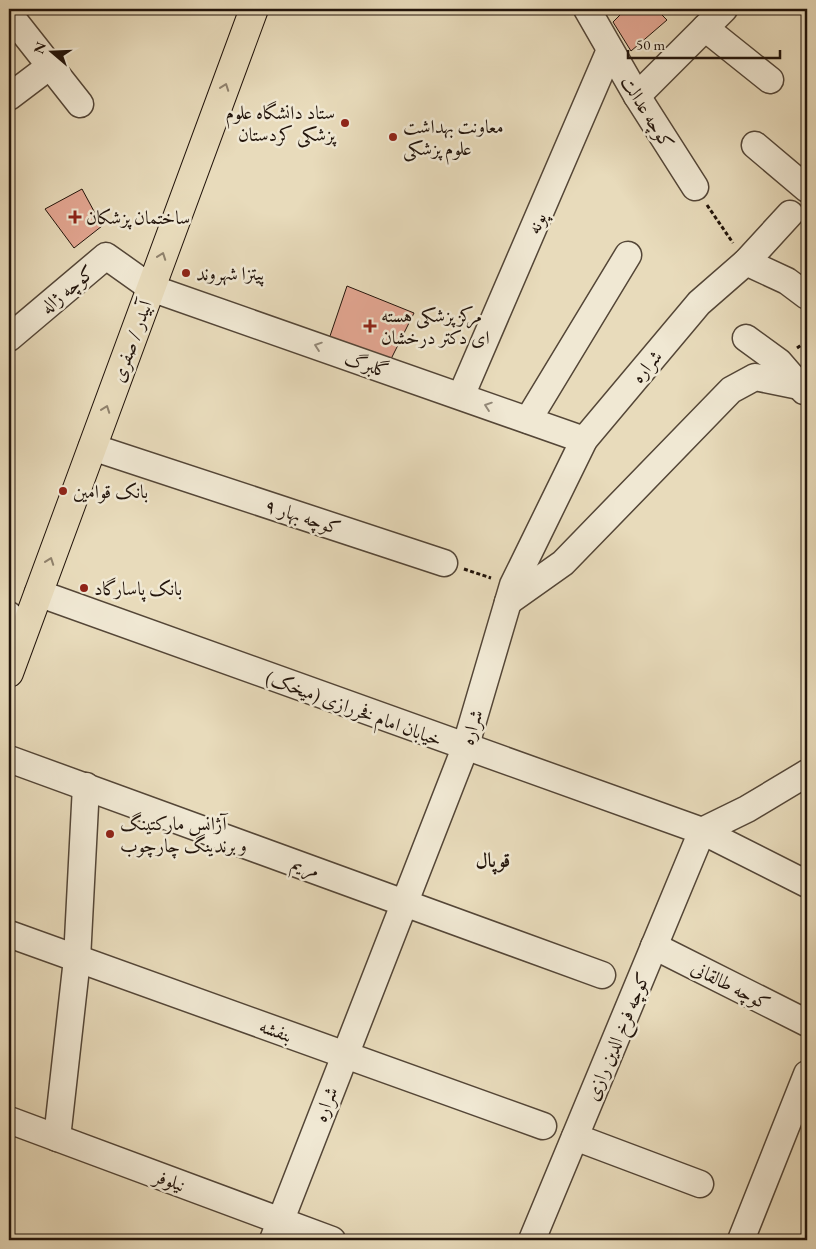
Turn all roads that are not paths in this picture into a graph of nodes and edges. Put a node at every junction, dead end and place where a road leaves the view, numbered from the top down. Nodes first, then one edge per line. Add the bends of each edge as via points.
1 (254, 9) edge
2 (587, 9) edge
3 (724, 9) edge
4 (9, 14) edge
5 (705, 28) junction
6 (610, 50) junction
7 (50, 66) junction
8 (770, 80) dead end
9 (637, 96) junction
10 (9, 97) edge
11 (80, 104) dead end
12 (755, 145) dead end
13 (695, 188) road end
14 (807, 189) edge
15 (790, 214) dead end
16 (628, 255) dead end
17 (746, 262) junction
18 (151, 288) junction
19 (807, 296) edge
20 (9, 338) edge
21 (746, 338) dead end
22 (803, 390) edge
23 (461, 396) junction
24 (528, 420) junction
25 (584, 440) junction
26 (92, 447) junction
27 (444, 563) road end
28 (38, 594) junction
29 (511, 594) junction
30 (16, 625) edge
31 (9, 673) edge
32 (465, 748) junction
33 (9, 759) edge
34 (807, 773) edge
35 (86, 786) junction
36 (702, 832) junction
37 (807, 884) edge
38 (404, 902) junction
39 (9, 934) edge
40 (654, 946) junction
41 (77, 959) junction
42 (602, 975) dead end
43 (807, 1023) edge
44 (344, 1054) junction
45 (807, 1074) edge
46 (9, 1120) edge
47 (543, 1126) dead end
48 (575, 1137) junction
49 (57, 1138) junction
50 (700, 1184) dead end
51 (277, 1231) edge
52 (332, 1240) edge
53 (532, 1240) edge
54 (740, 1240) edge

18 -> 1 main road, آبیدر / صفری
2 - 6 street, کوچه عدالت
3 - 5 street
4 - 7 street
5 - 8 street
5 - 9 street
6 - 9 street, کوچه عدالت
6 - 23 street, پونه
7 - 10 street
7 - 11 street
9 - 13 street, کوچه عدالت
12 - 14 street
15 - 17 street, شراره
16 - 24 street
17 - 19 street via 787,281
17 - 25 street, شراره via 700,303
18 - 20 street, کوچه ژاله via 106,256
23 -> 18 street, گلبرگ
26 -> 18 main road, آبیدر / صفری
21 - 22 street via 779,362
22 - 29 street via 755,377 731,390 563,563
24 -> 23 street, گلبرگ
24 - 25 street, گلبرگ
25 - 29 street, شراره
26 - 27 street, کوچه بهار ۹
28 -> 26 main road, آبیدر / صفری
28 - 30 main road, آبیدر / صفری
28 - 32 street, خیابان امام فخررازی (میخک)
29 - 32 street, شراره
30 - 31 main road, آبیدر / صفری
32 - 36 street, خیابان امام فخررازی (میخک)
32 - 38 street, شراره
33 - 35 street, مریم
34 - 36 street
35 - 38 street, مریم
35 - 41 street
36 - 37 street, خیابان امام فخررازی (میخک)
36 - 40 street, کوچه فرخ الدین رازی
38 - 42 street, مریم
38 - 44 street, شراره
39 - 41 street, بنفشه
40 - 43 street, کوچه طالقانی
40 - 48 street, کوچه فرخ الدین رازی
41 - 44 street, بنفشه
41 - 49 street
44 - 47 street, بنفشه
44 - 51 street, شراره
45 - 54 street
46 - 49 street, نیلوفر
48 - 50 street
48 - 53 street, کوچه فرخ الدین رازی
49 - 51 street, نیلوفر
51 - 52 street, نیلوفر

